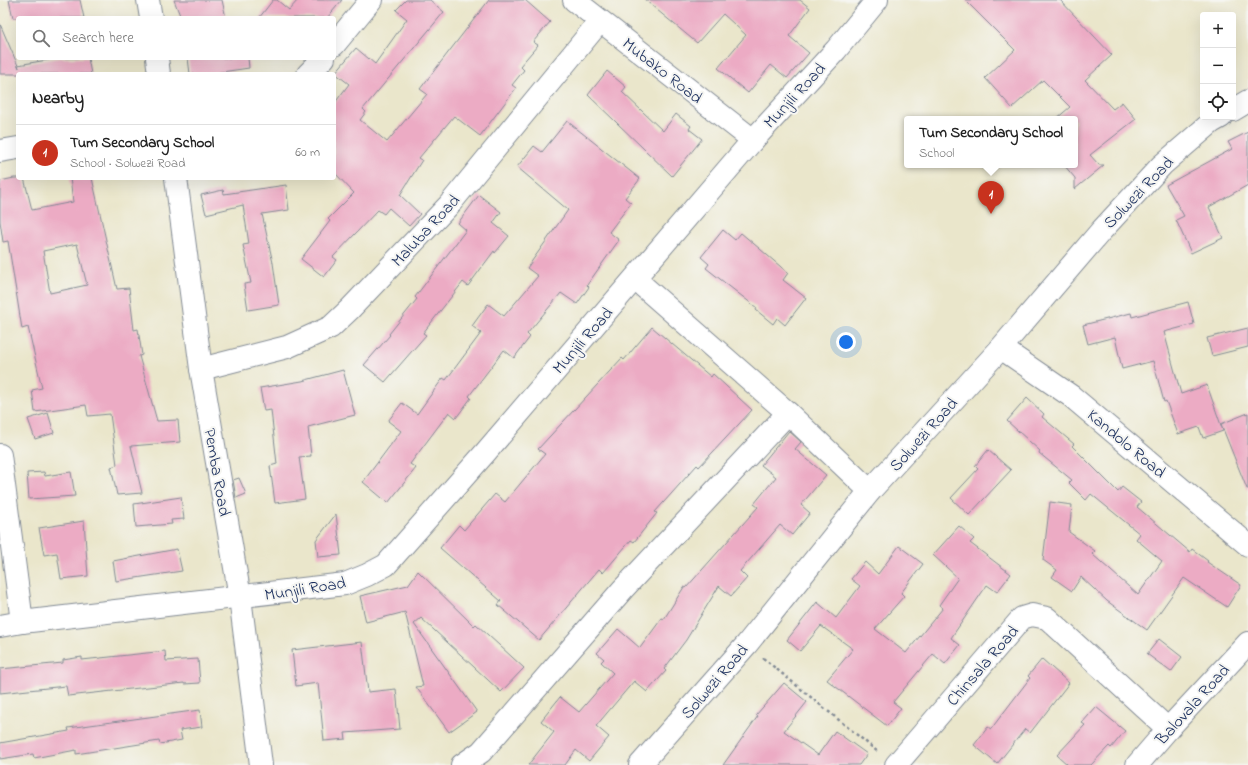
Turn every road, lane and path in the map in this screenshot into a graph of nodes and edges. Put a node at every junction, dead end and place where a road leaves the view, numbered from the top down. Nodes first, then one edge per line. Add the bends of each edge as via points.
1 (148, 0) edge
2 (371, 0) edge
3 (574, 0) edge
4 (878, 0) edge
5 (151, 16) edge
6 (600, 21) junction
7 (336, 43) edge
8 (157, 60) edge
9 (322, 60) edge
10 (159, 72) edge
11 (310, 72) edge
12 (1248, 101) edge
13 (1236, 108) edge
14 (1216, 120) edge
15 (753, 140) junction
16 (16, 148) edge
17 (0, 151) edge
18 (176, 180) edge
19 (635, 279) junction
20 (1001, 348) junction
21 (201, 369) junction
22 (788, 412) junction
23 (0, 456) edge
24 (870, 492) junction
25 (1248, 545) edge
26 (240, 597) junction
27 (22, 622) junction
28 (0, 626) edge
29 (1248, 643) edge
30 (747, 644) junction
31 (1168, 729) junction
32 (889, 760) edge
33 (261, 765) edge
34 (462, 765) edge
35 (640, 765) edge
36 (1137, 765) edge

1 - 5 street
2 - 7 street
3 - 6 street, Mubako Road
4 - 15 street, Munjili Road
6 - 15 street, Mubako Road
6 - 21 street, Maluba Road via 448,206 332,327 287,347
8 - 10 street
9 - 11 street
12 - 13 street
14 - 20 street, Solwezi Road via 1162,164
15 - 19 street, Munjili Road
16 - 17 street
18 - 21 street, Pemba Road
19 - 22 street
19 - 26 street, Munjili Road via 386,564 345,584
20 - 24 street, Solwezi Road
20 - 25 street, Kandolo Road via 1071,396
21 - 26 street, Pemba Road
22 - 24 street
22 - 34 street via 624,589 482,752
23 - 27 street
24 - 30 street, Solwezi Road
26 - 27 street, Munjili Road
26 - 33 street, Pemba Road
27 - 28 street, Munjili Road
29 - 31 street, Balovala Road
30 - 32 path
30 - 35 street, Solwezi Road
31 - 32 street, Chinsala Road via 1047,618 1032,615 1022,618
31 - 36 street, Balovala Road

